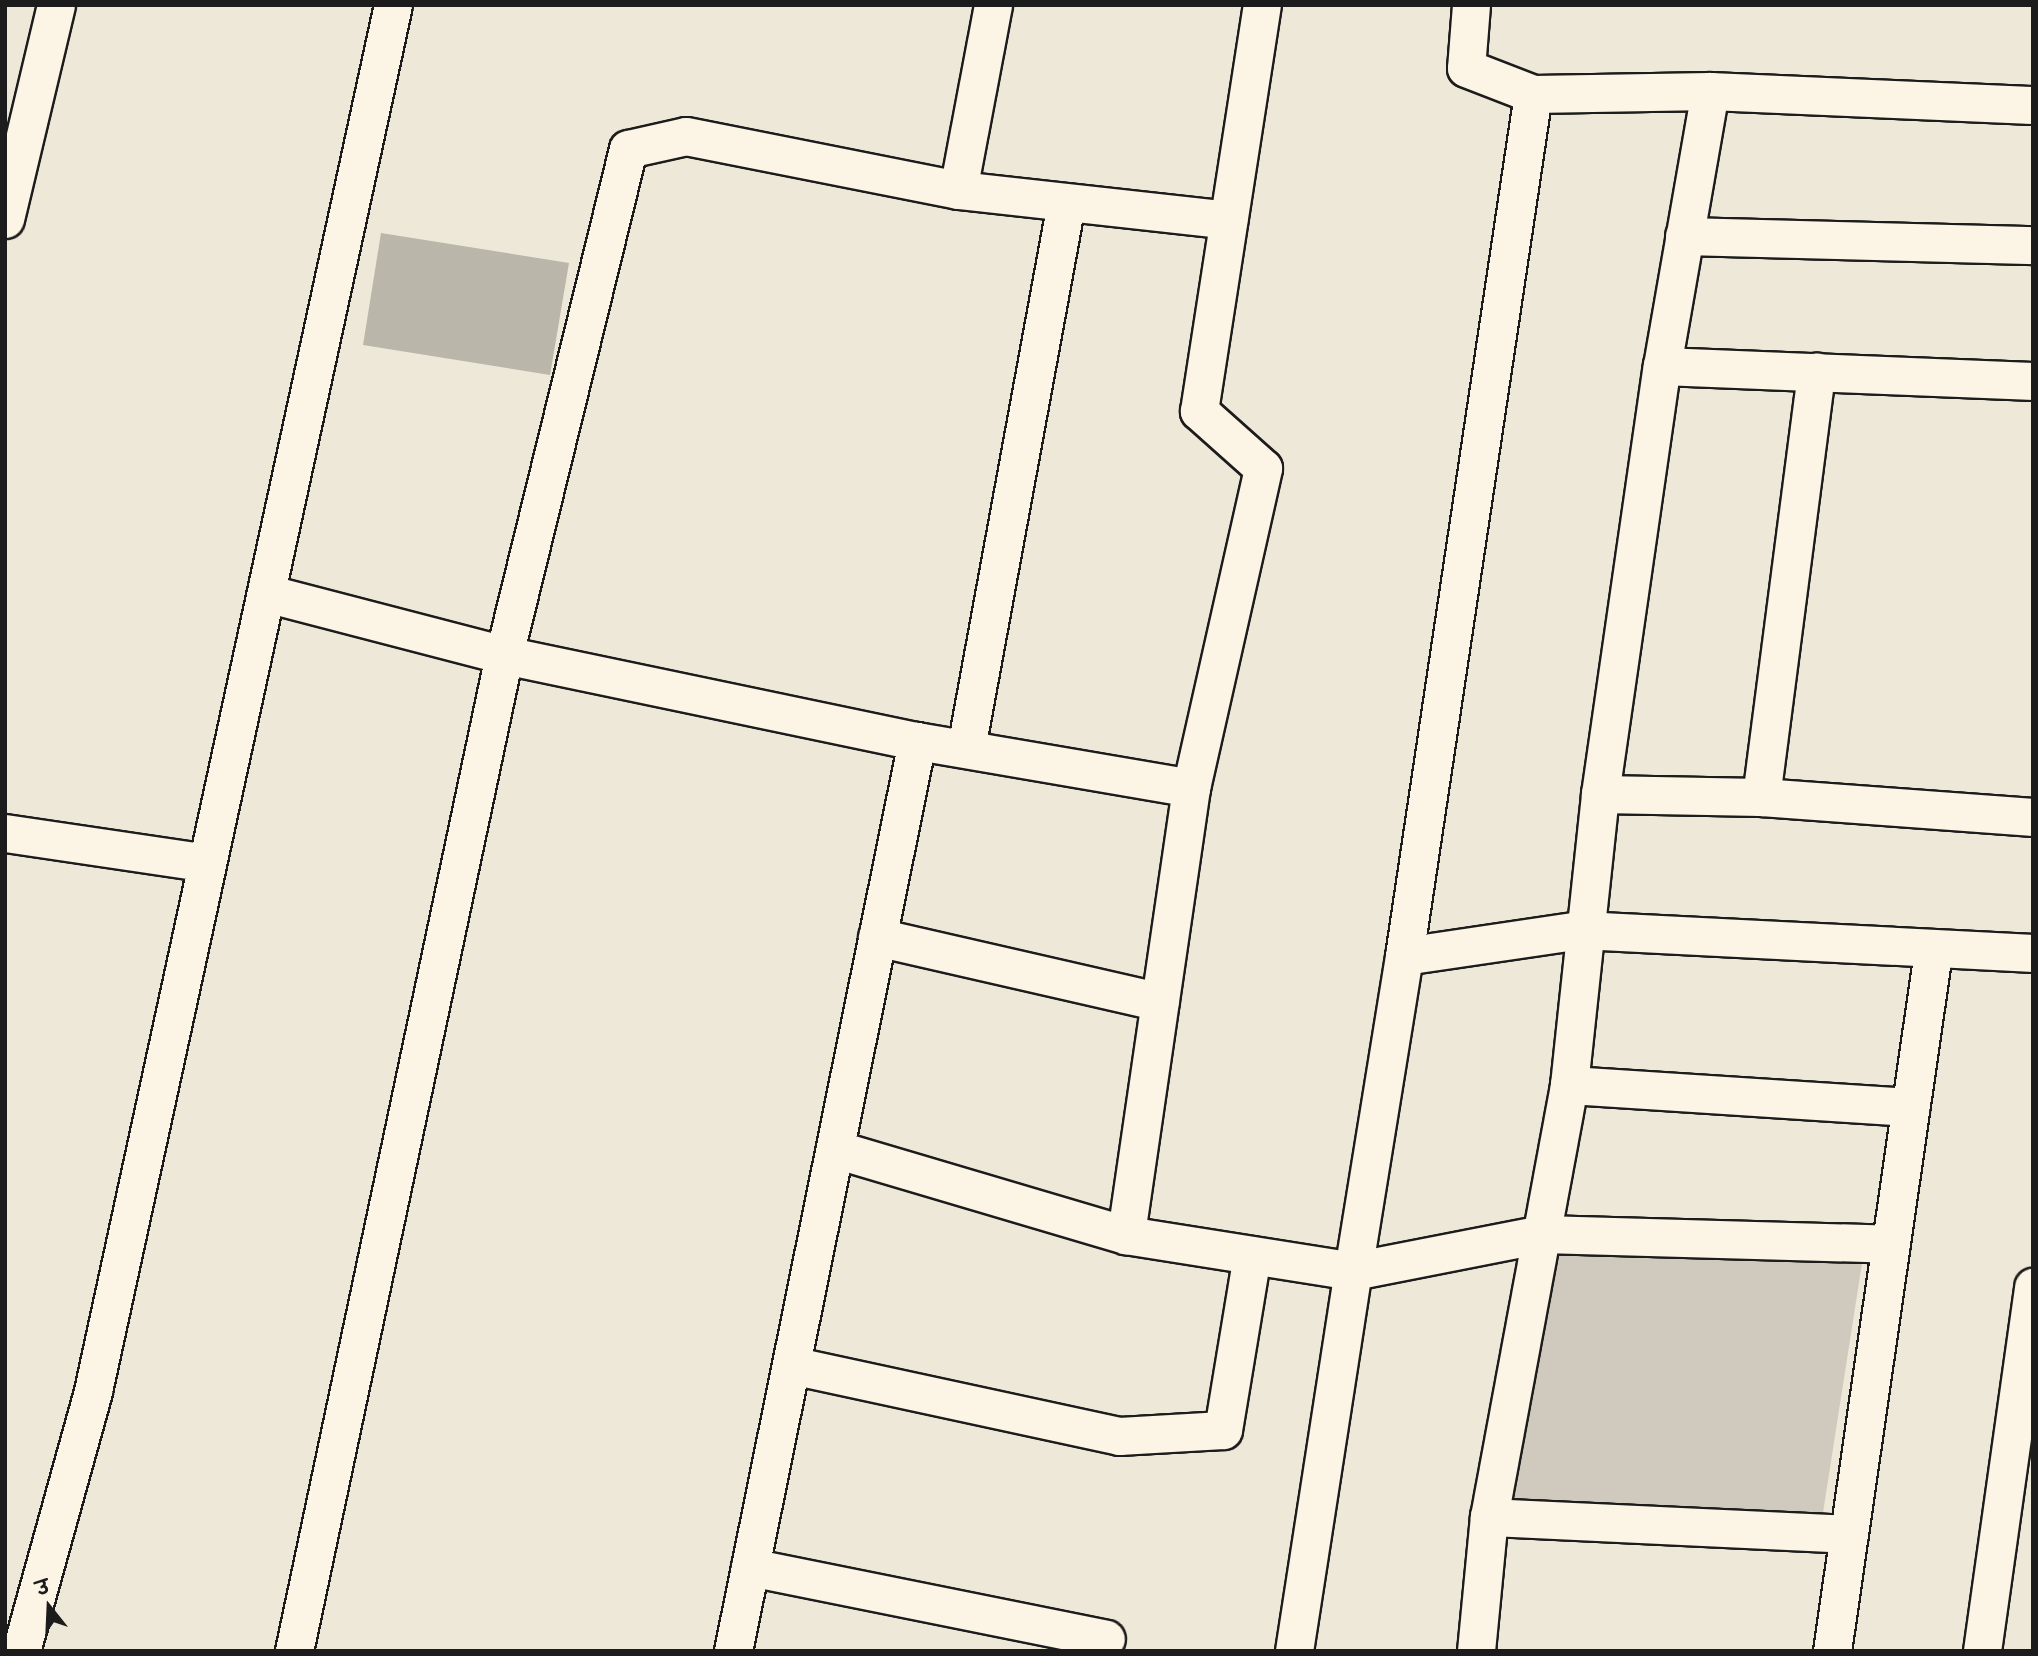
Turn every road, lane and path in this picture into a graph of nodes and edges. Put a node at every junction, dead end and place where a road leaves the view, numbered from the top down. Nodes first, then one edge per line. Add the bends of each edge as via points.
1 (56, 5) edge
2 (393, 5) edge
3 (993, 5) edge
4 (1262, 5) edge
5 (1471, 5) edge
6 (1710, 90) junction
7 (1533, 94) junction
8 (2033, 105) edge
9 (958, 190) junction
10 (1066, 202) junction
11 (5, 219) edge
12 (1228, 220) junction
13 (1684, 236) junction
14 (2033, 245) edge
15 (1662, 366) junction
16 (1816, 372) junction
17 (2033, 381) edge
18 (266, 593) junction
19 (504, 655) junction
20 (917, 741) junction
21 (966, 748) junction
22 (1191, 788) junction
23 (1600, 794) junction
24 (1761, 797) junction
25 (2033, 817) edge
26 (5, 833) edge
27 (207, 863) junction
28 (1581, 930) junction
29 (877, 937) junction
30 (1933, 952) junction
31 (2033, 953) edge
32 (1404, 956) junction
33 (1160, 1002) junction
34 (1569, 1085) junction
35 (1910, 1107) junction
36 (835, 1149) junction
37 (1542, 1234) junction
38 (1126, 1235) junction
39 (1891, 1244) junction
40 (1252, 1255) junction
41 (1353, 1271) junction
42 (2033, 1287) edge
43 (791, 1365) junction
44 (1489, 1517) junction
45 (1849, 1534) junction
46 (750, 1567) junction
47 (1106, 1639) dead end
48 (21, 1651) edge
49 (294, 1651) edge
50 (733, 1651) edge
51 (1294, 1651) edge
52 (1476, 1651) edge
53 (1832, 1651) edge
54 (1982, 1651) edge

1 - 11 street
2 - 18 street
3 - 9 street
4 - 12 street
5 - 7 street via 1466,68
6 - 7 street
6 - 8 street
6 - 13 street
7 - 32 street
9 - 10 street
9 - 19 street via 686,136 628,149
10 - 12 street
10 - 21 street
12 - 22 street via 1199,411 1263,468
13 - 14 street
13 - 15 street
15 - 16 street
15 - 23 street
16 - 17 street
16 - 24 street
18 - 19 street
18 - 27 street
19 - 20 street
19 - 49 street
20 - 21 street
20 - 29 street
21 - 22 street
22 - 33 street
23 - 24 street
23 - 28 street
24 - 25 street
26 - 27 street
27 - 48 street via 93,1391
28 - 30 street
28 - 32 street
28 - 34 street
29 - 33 street
29 - 36 street
30 - 31 street
30 - 35 street
32 - 41 street
33 - 38 street
34 - 35 street
34 - 37 street
35 - 39 street
36 - 38 street
36 - 43 street
37 - 39 street
37 - 41 street
37 - 44 street
38 - 40 street
39 - 45 street
40 - 41 street
40 - 43 street via 1223,1430 1119,1437
41 - 51 street
42 - 54 street
43 - 46 street
44 - 45 street
44 - 52 street
45 - 53 street
46 - 47 street
46 - 50 street

